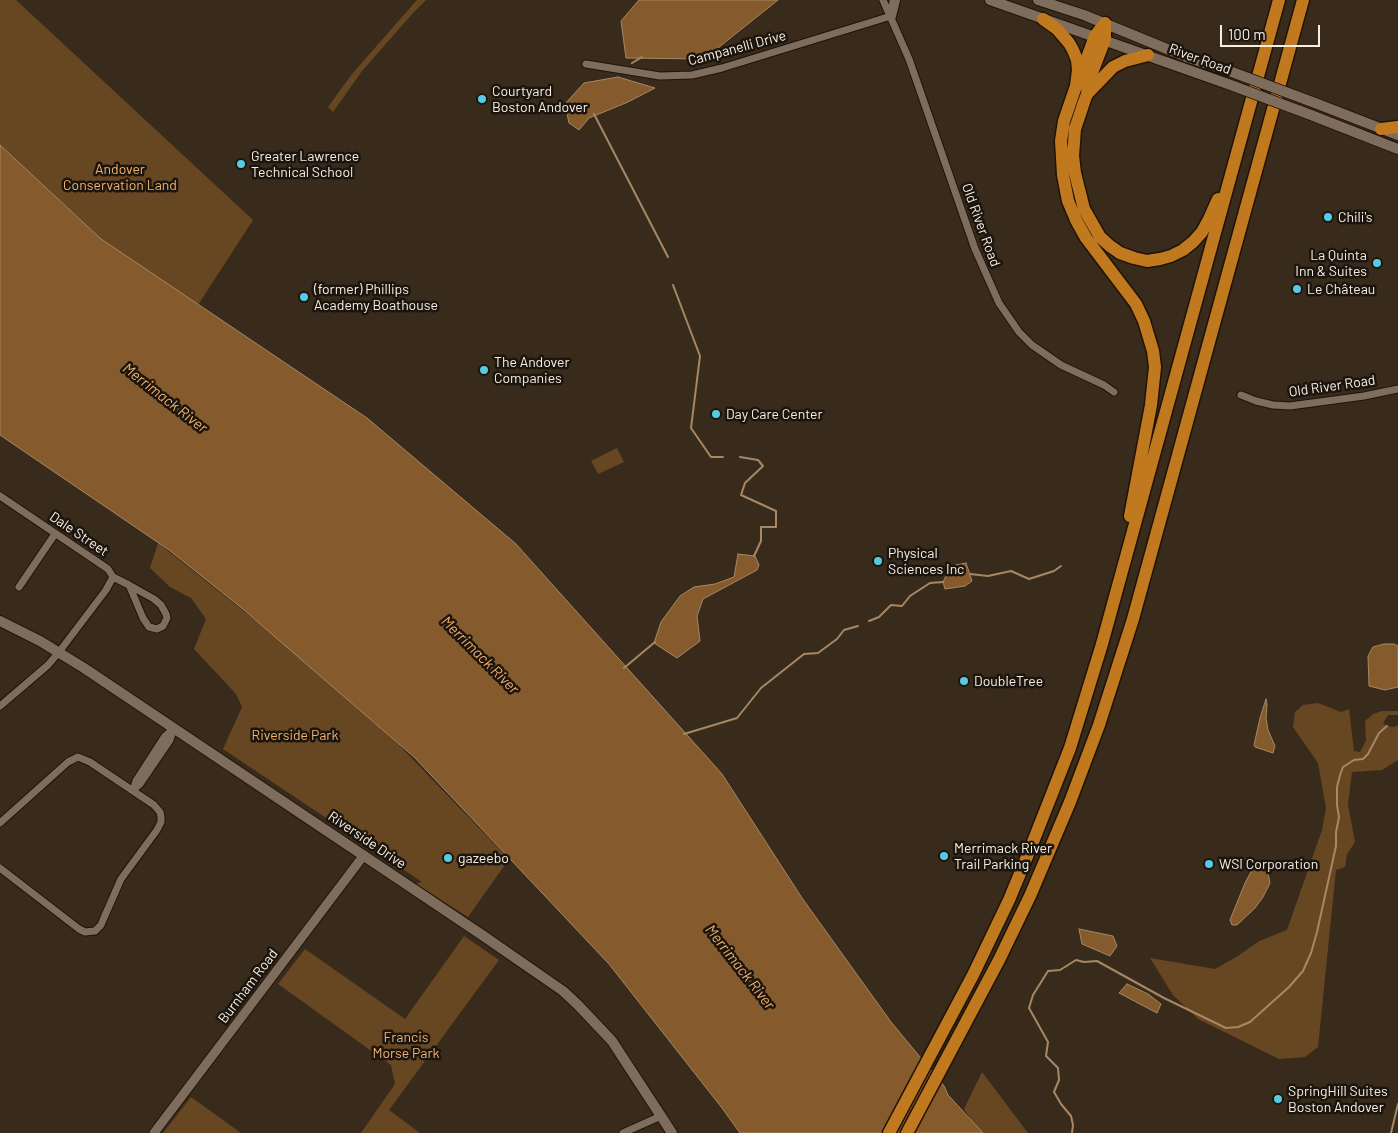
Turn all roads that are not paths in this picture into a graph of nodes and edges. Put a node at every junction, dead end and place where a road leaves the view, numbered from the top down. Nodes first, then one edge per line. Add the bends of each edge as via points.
1 (883, 0) edge
2 (890, 0) edge
3 (895, 0) edge
4 (990, 0) edge
5 (1038, 0) edge
6 (1279, 0) edge
7 (1303, 0) edge
8 (1310, 0) edge
9 (891, 16) junction
10 (1043, 19) junction
11 (1105, 23) junction
12 (1100, 38) junction
13 (1148, 55) junction
14 (1286, 58) junction
15 (586, 64) dead end
16 (1076, 86) junction
17 (1087, 94) junction
18 (1398, 127) edge
19 (1381, 129) junction
20 (1398, 135) edge
21 (1398, 148) edge
22 (1233, 165) junction
23 (1398, 389) edge
24 (1114, 392) dead end
25 (1242, 395) dead end
26 (0, 496) edge
27 (55, 534) junction
28 (113, 577) junction
29 (1120, 578) junction
30 (129, 585) junction
31 (19, 587) dead end
32 (0, 621) edge
33 (59, 652) junction
34 (0, 706) edge
35 (174, 728) junction
36 (133, 791) junction
37 (0, 823) edge
38 (364, 855) junction
39 (0, 868) edge
40 (661, 1116) junction
41 (154, 1133) edge
42 (623, 1133) edge
43 (672, 1133) edge
44 (889, 1133) edge
45 (906, 1133) edge

1 - 9 street, Old River Road
2 - 9 street, Old River Road
3 - 9 main road
4 - 10 main road, River Road
5 - 11 main road, River Road
6 - 22 highway
7 - 14 highway
8 - 14 highway
9 - 15 street, Campanelli Drive via 692,75 660,76
9 - 24 street, Old River Road via 975,249 999,303 1032,345 1061,365 1104,384
10 - 12 main road, River Road
10 - 16 highway via 1063,35 1074,50 1078,70
11 - 12 highway
11 - 19 main road, River Road, bridge via 1189,58
12 - 13 main road, River Road
12 - 16 highway
12 - 17 highway
13 - 17 highway via 1113,67
13 - 21 main road, River Road, bridge
14 - 45 highway via 1138,600 1099,725 1070,802 1015,928
16 - 29 highway via 1061,141 1068,201 1086,238 1136,304 1148,332 1155,368
17 - 22 highway via 1074,143 1079,193 1084,210 1100,237 1120,252 1147,261 1172,256 1183,250 1202,232
18 - 19 highway
19 - 20 main road, River Road
22 - 29 highway
23 - 25 street, Old River Road via 1290,406 1256,401
26 - 27 street, Dale Street
27 - 28 street, Dale Street via 108,569
27 - 31 street
28 - 30 street, Dale Street
28 - 33 street
29 - 44 highway via 1078,722 1009,900 948,1024
30 - 30 street, Dale Street via 161,605 166,616 163,626 155,629 147,625
32 - 33 main road, Riverside Drive
33 - 34 street
33 - 35 main road, Riverside Drive
35 - 36 street via 170,740
35 - 38 main road, Riverside Drive
36 - 37 street via 90,762 74,758
36 - 39 street via 157,808 161,822 125,873 101,925 95,931 90,933 79,929
38 - 40 main road, Riverside Drive via 548,980 578,1005 612,1041
38 - 41 street, Burnham Road
40 - 42 street
40 - 43 main road, Riverside Drive

